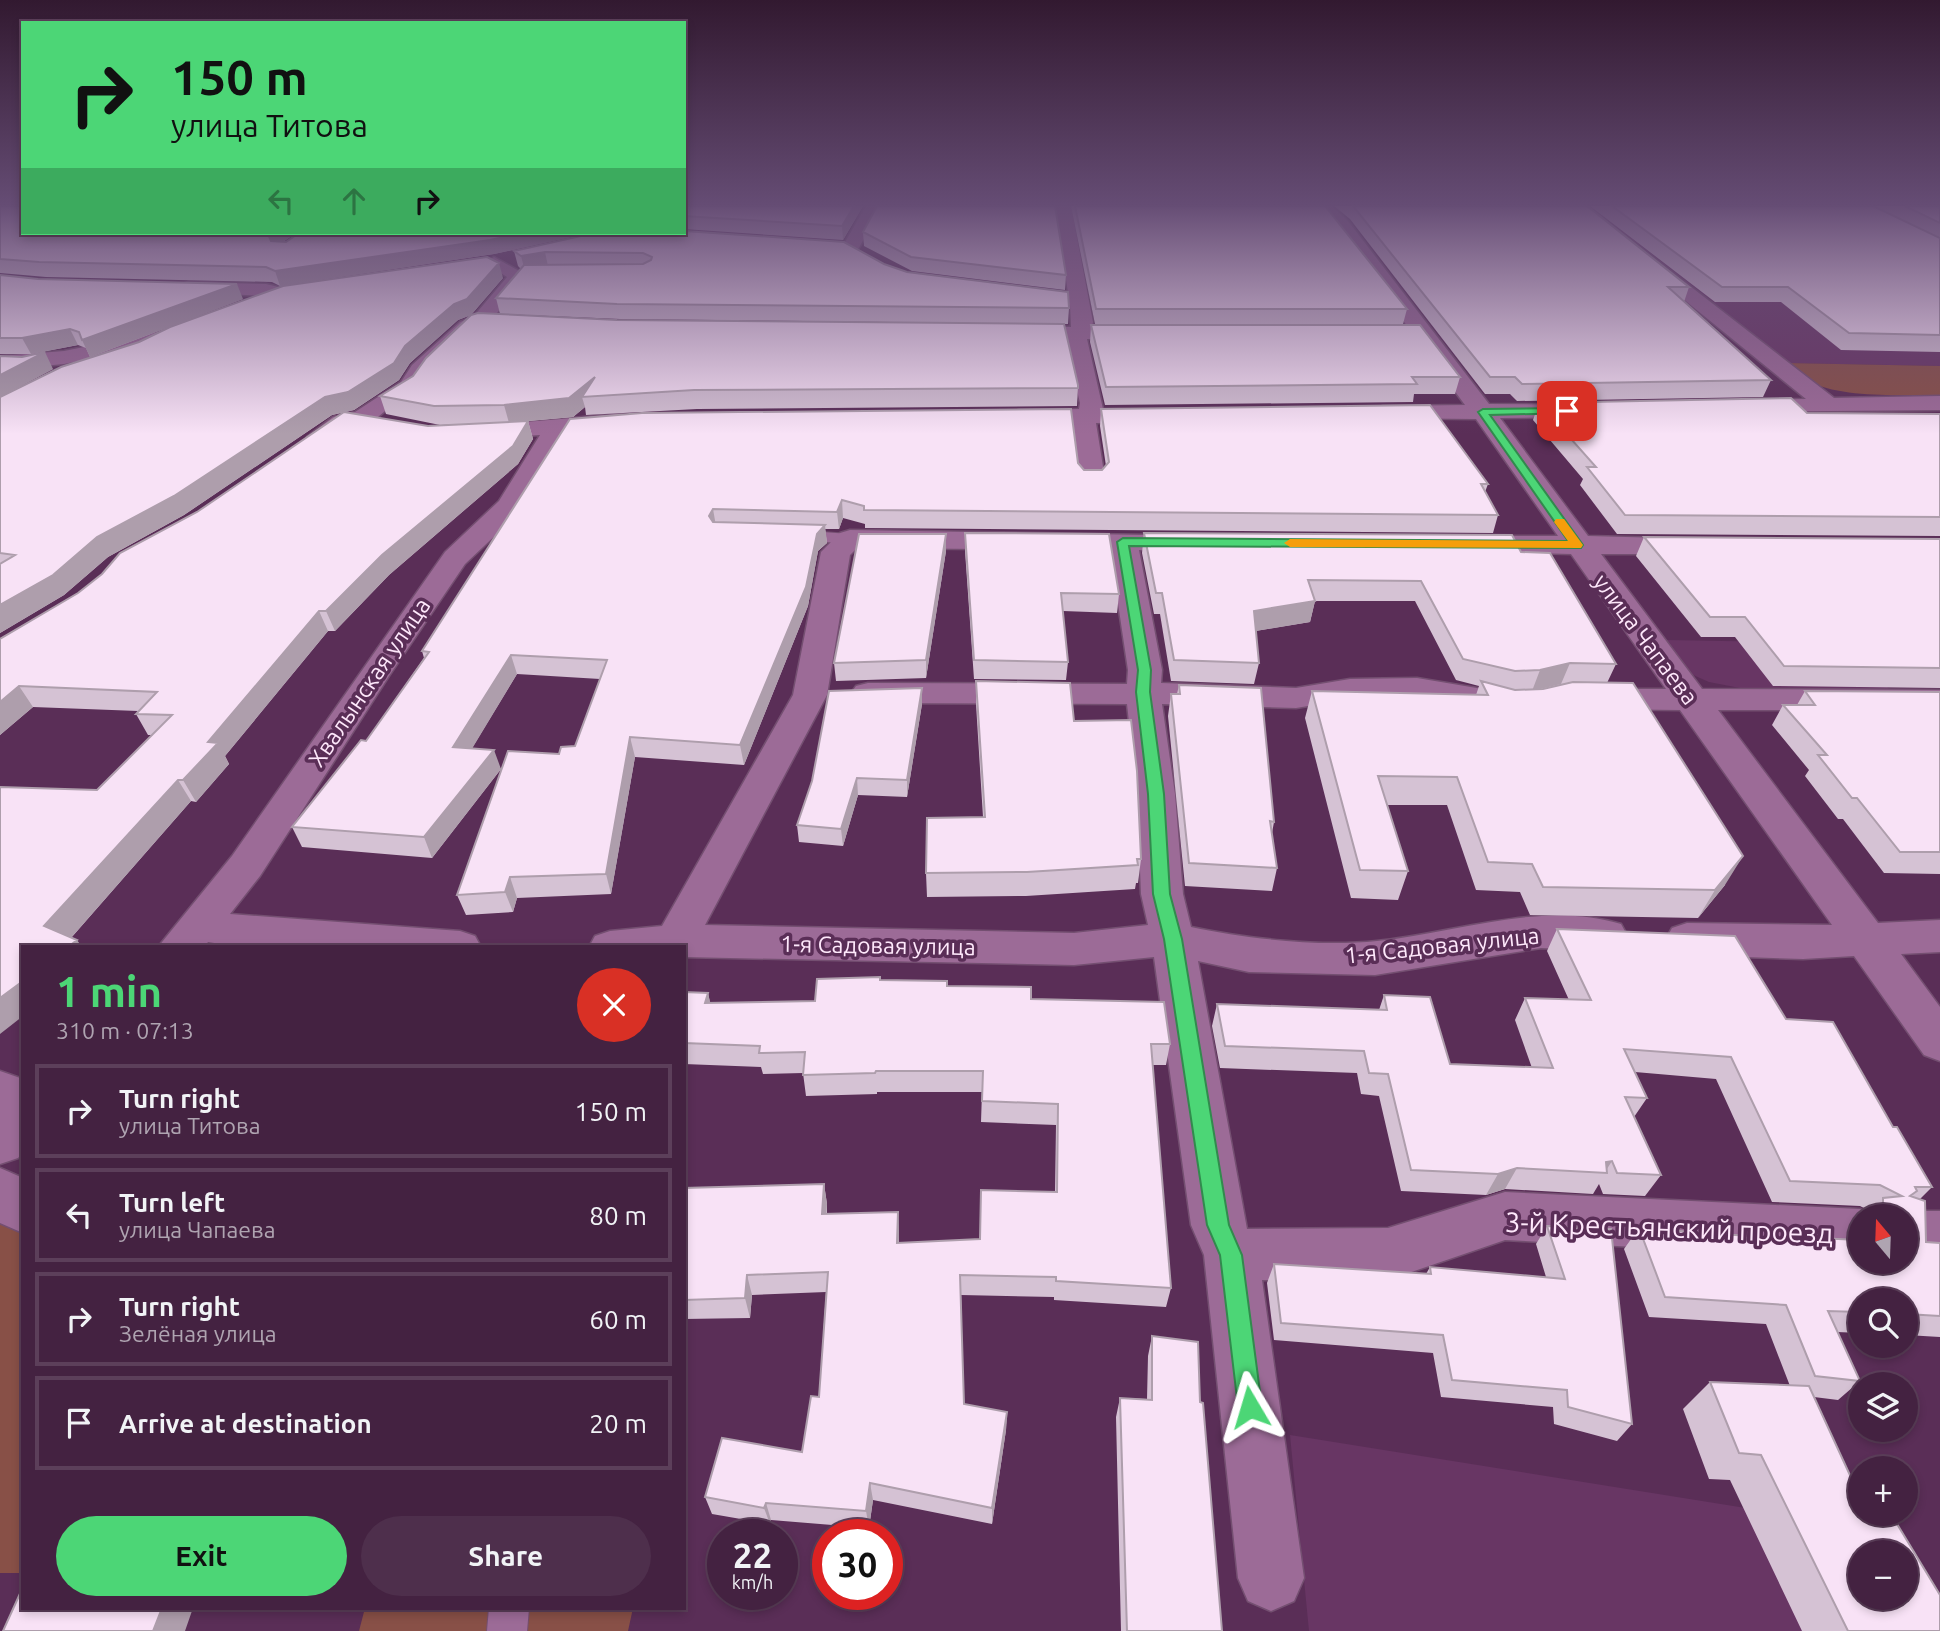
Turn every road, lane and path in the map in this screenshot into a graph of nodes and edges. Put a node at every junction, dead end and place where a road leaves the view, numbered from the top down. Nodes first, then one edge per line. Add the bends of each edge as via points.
1 (515, 282) edge
2 (1075, 282) edge
3 (1378, 282) edge
4 (1674, 282) edge
5 (170, 288) edge
6 (307, 290) edge
7 (992, 292) edge
8 (284, 294) junction
9 (1078, 300) junction
10 (243, 308) edge
11 (1080, 332) junction
12 (179, 333) edge
13 (999, 333) edge
14 (1167, 333) edge
15 (0, 363) edge
16 (1940, 403) edge
17 (1828, 405) junction
18 (1719, 408) edge
19 (1610, 410) edge
20 (1483, 412) junction
21 (1358, 414) edge
22 (1176, 415) edge
23 (1090, 416) junction
24 (1000, 417) edge
25 (640, 420) edge
26 (566, 425) junction
27 (458, 433) edge
28 (300, 449) edge
29 (1092, 479) edge
30 (775, 535) edge
31 (850, 539) junction
32 (1123, 542) junction
33 (1222, 542) edge
34 (1444, 544) edge
35 (1577, 545) junction
36 (1720, 545) edge
37 (1143, 692) junction
38 (810, 695) junction
39 (1689, 697) junction
40 (1940, 700) edge
41 (190, 936) edge
42 (1940, 936) edge
43 (1173, 939) junction
44 (1866, 939) junction
45 (675, 941) junction
46 (431, 945) edge
47 (632, 945) edge
48 (1940, 1042) edge
49 (0, 1091) edge
50 (21, 1101) edge
51 (21, 1118) edge
52 (0, 1142) edge
53 (0, 1192) edge
54 (21, 1208) edge
55 (1848, 1233) edge
56 (1918, 1236) edge
57 (1940, 1236) edge
58 (1231, 1255) junction
59 (1271, 1578) dead end
60 (509, 1610) edge
61 (507, 1631) edge

1 - 28 street via 493,322 459,334 420,370 409,387 383,401 374,422 342,422
2 - 9 street
3 - 20 street, улица Чапаева via 1411,333
4 - 17 street
5 - 8 street
6 - 8 street
7 - 9 street
8 - 10 street
9 - 11 street via 1083,323
11 - 13 street
11 - 14 street
11 - 23 street via 1075,342 1091,403
12 - 15 street via 138,351 58,373 31,364
16 - 17 street
17 - 18 street
19 - 20 street
20 - 21 street
20 - 35 street, улица Чапаева
22 - 23 street
23 - 24 street
23 - 29 street via 1083,425
25 - 26 street
26 - 27 street
26 - 41 street, Хвалынская улица via 551,436 510,506 455,558 246,866
30 - 31 lane
31 - 32 street
31 - 38 street via 836,552
32 - 33 street
32 - 37 street via 1144,670
34 - 35 street
35 - 36 street
35 - 39 street, улица Чапаева
37 - 38 street
37 - 39 street via 1296,698 1350,690 1417,688 1506,705 1556,698
37 - 43 street via 1162,894
38 - 45 street
39 - 40 street
39 - 44 street, улица Чапаева
41 - 46 street via 254,933
42 - 44 street, 1-я Садовая улица
43 - 44 street, 1-я Садовая улица via 1249,956 1375,958 1541,932 1803,943
43 - 45 street, 1-я Садовая улица via 1074,948
43 - 58 street via 1218,1225
44 - 48 street, улица Чапаева
45 - 47 street, 1-я Садовая улица
49 - 50 street
51 - 52 street
53 - 54 street
55 - 58 street, 3-й Крестьянский проезд via 1505,1216 1388,1254
56 - 57 street
58 - 59 street
60 - 61 lane

